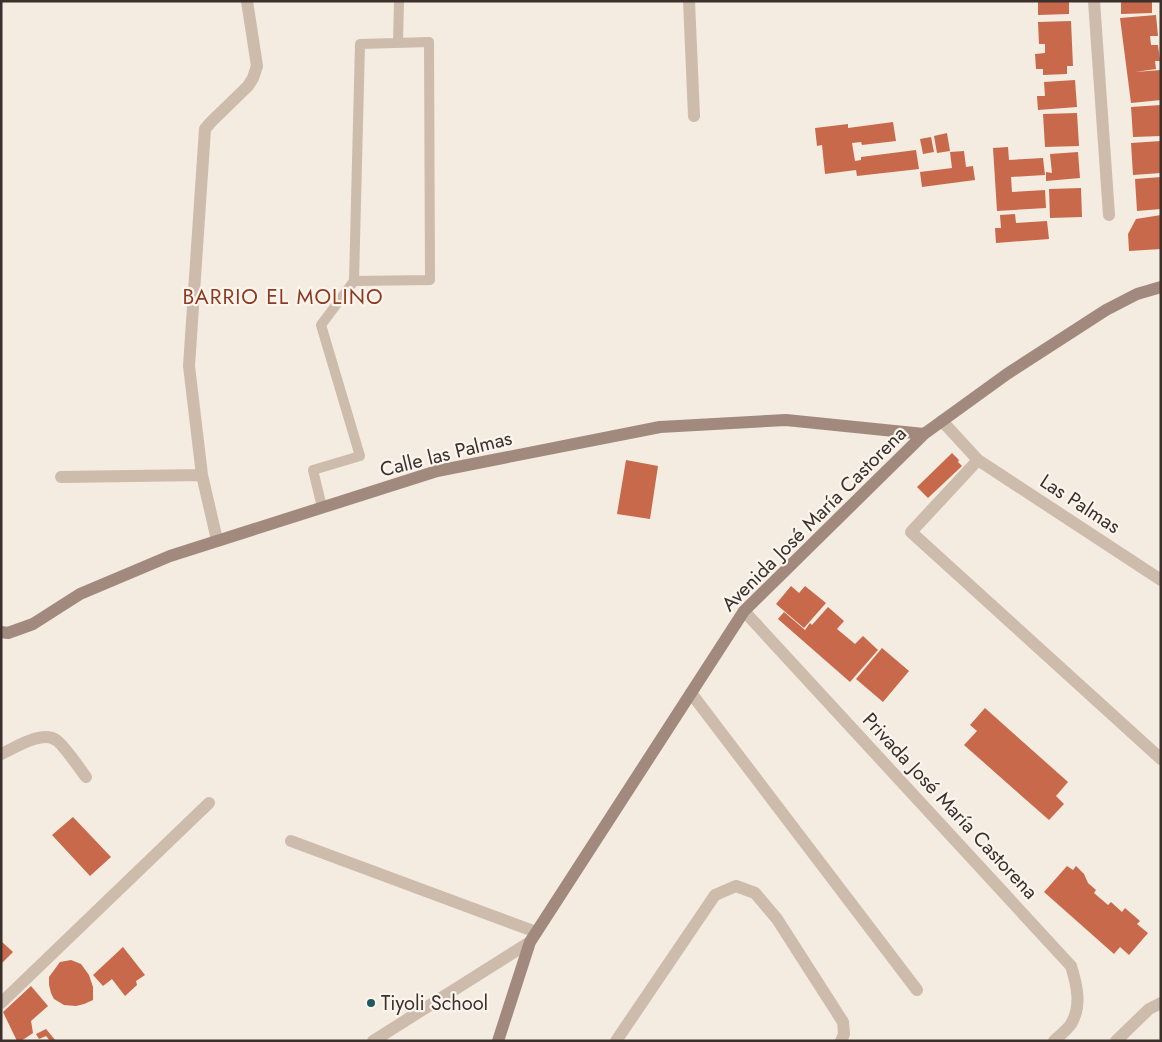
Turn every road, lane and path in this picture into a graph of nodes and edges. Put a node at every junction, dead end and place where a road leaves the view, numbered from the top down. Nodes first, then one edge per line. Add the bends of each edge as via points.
1 (247, 1) edge
2 (399, 1) edge
3 (690, 1) edge
4 (1094, 1) edge
5 (398, 43) junction
6 (694, 116) dead end
7 (1108, 215) dead end
8 (354, 281) junction
9 (1161, 287) edge
10 (942, 421) junction
11 (924, 434) junction
12 (978, 460) junction
13 (202, 475) junction
14 (61, 477) dead end
15 (322, 507) junction
16 (217, 540) junction
17 (1161, 580) edge
18 (744, 611) junction
19 (1, 632) edge
20 (691, 693) junction
21 (1, 754) edge
22 (1161, 759) edge
23 (86, 777) dead end
24 (209, 803) dead end
25 (291, 841) dead end
26 (533, 937) junction
27 (917, 990) dead end
28 (1, 1003) edge
29 (1161, 1003) edge
30 (373, 1041) edge
31 (498, 1041) edge
32 (616, 1041) edge
33 (841, 1041) edge
34 (1054, 1041) edge
35 (1116, 1041) edge

1 - 13 street via 257,66 248,86 205,129 189,366
2 - 5 lane
3 - 6 street
4 - 7 street
5 - 8 lane via 360,44
5 - 8 lane via 429,42 430,280
8 - 15 lane via 321,325 360,456 313,470
9 - 10 main road, Avenida José María Castorena via 1137,294 1106,310
10 - 11 main road, Avenida José María Castorena
10 - 12 street, Las Palmas
11 - 15 main road, Calle las Palmas via 786,420 660,427 437,471
11 - 18 main road, Avenida José María Castorena
12 - 17 street, Las Palmas
12 - 22 street via 911,532
13 - 14 street
13 - 16 street
15 - 16 main road, Calle las Palmas
16 - 19 main road, Calle las Palmas via 80,594 33,624 8,633
18 - 20 main road, Avenida José María Castorena
18 - 34 street, Privada José María Castorena via 1071,966 1077,985 1077,1004 1071,1024
20 - 26 main road, Avenida José María Castorena
20 - 27 street
21 - 23 street via 32,739 45,737 56,740
24 - 28 street
25 - 26 street
26 - 30 street
26 - 31 main road, Avenida José María Castorena
29 - 35 street via 1149,1009
32 - 33 street via 715,895 736,886 755,892 777,919 843,1022

